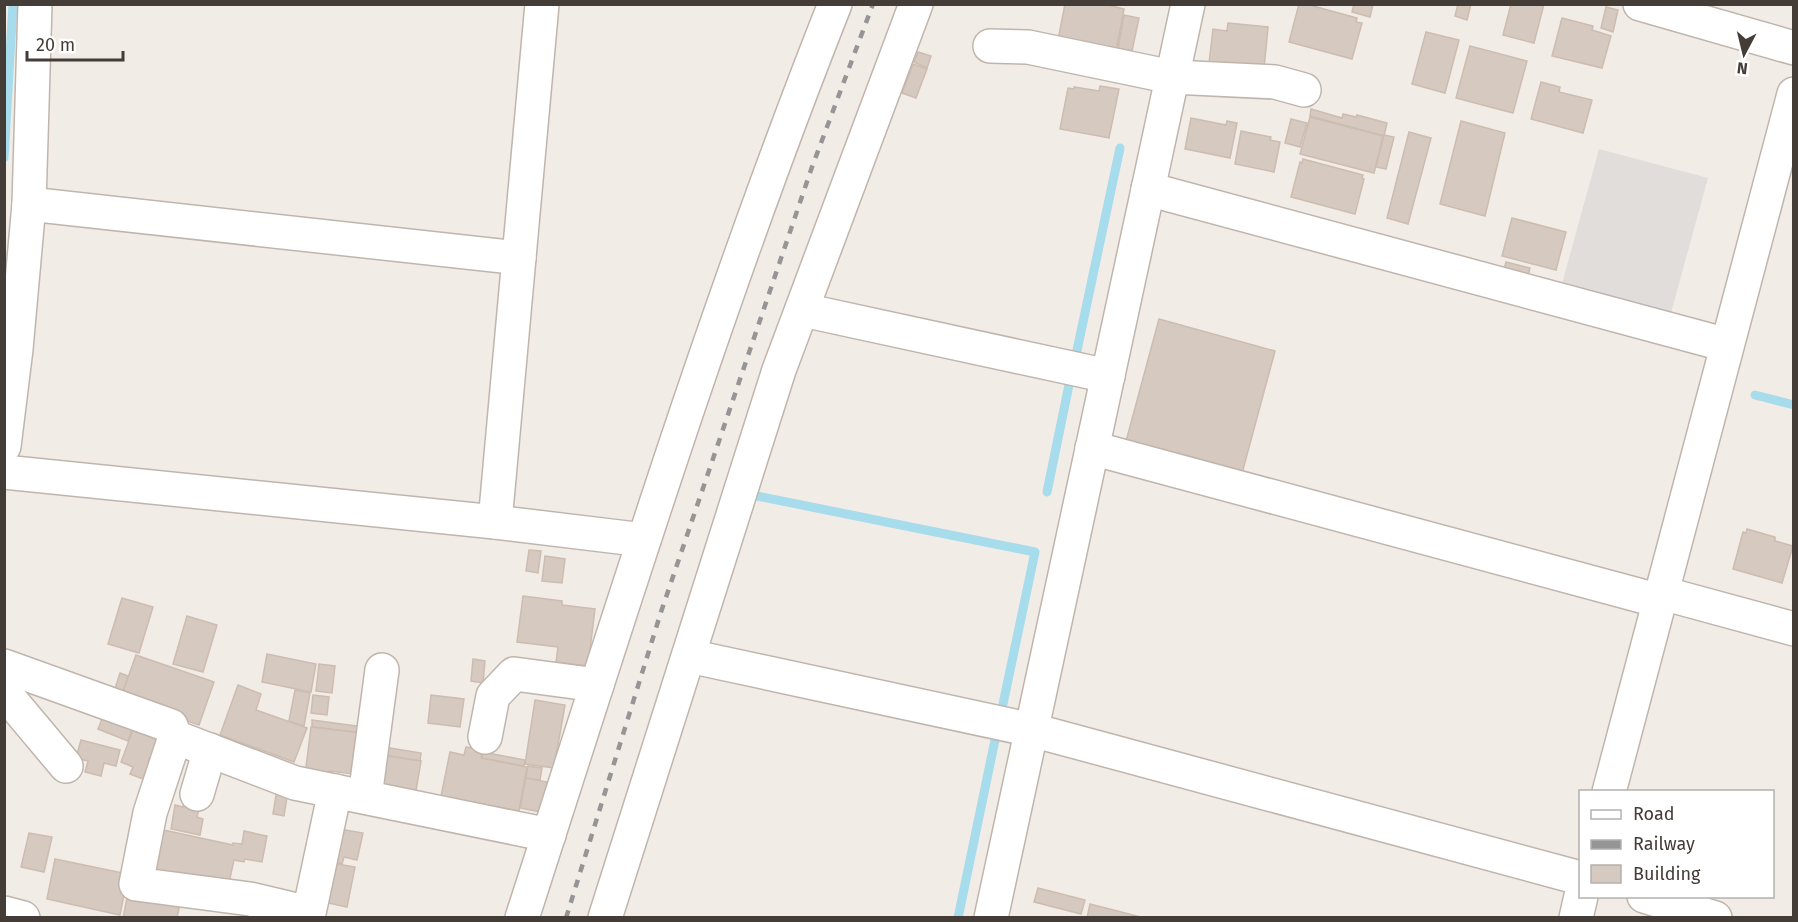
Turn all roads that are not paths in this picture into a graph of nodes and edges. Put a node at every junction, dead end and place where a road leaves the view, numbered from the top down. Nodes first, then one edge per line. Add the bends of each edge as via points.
1 (35, 4) edge
2 (542, 4) edge
3 (835, 4) edge
4 (916, 4) edge
5 (1188, 4) edge
6 (1640, 4) edge
7 (990, 46) dead end
8 (1794, 48) edge
9 (1172, 77) junction
10 (1304, 90) dead end
11 (1794, 93) edge
12 (1148, 189) junction
13 (1781, 190) edge
14 (29, 204) junction
15 (519, 258) junction
16 (803, 310) junction
17 (1727, 345) junction
18 (1108, 376) junction
19 (4, 446) edge
20 (1092, 448) junction
21 (4, 472) edge
22 (495, 522) junction
23 (644, 540) junction
24 (1661, 597) junction
25 (1794, 629) edge
26 (689, 656) junction
27 (4, 666) edge
28 (382, 670) dead end
29 (597, 685) junction
30 (4, 692) edge
31 (1032, 730) junction
32 (175, 737) junction
33 (485, 737) dead end
34 (210, 750) junction
35 (66, 766) dead end
36 (1610, 790) edge
37 (197, 794) dead end
38 (350, 794) junction
39 (549, 835) junction
40 (1579, 877) edge
41 (1581, 898) edge
42 (1647, 898) edge
43 (190, 905) edge
44 (4, 913) edge
45 (23, 918) edge
46 (522, 918) edge
47 (605, 918) edge
48 (991, 918) edge
49 (1576, 918) edge
50 (1715, 918) edge

1 - 14 street
2 - 15 street
3 - 23 street via 736,266
4 - 16 street
5 - 9 street
6 - 8 street
7 - 9 street via 1028,47
9 - 10 street via 1275,82
9 - 12 street
11 - 13 street
12 - 17 street
12 - 18 street
13 - 17 street
14 - 15 street
14 - 19 street
15 - 22 street
16 - 18 street
16 - 26 street via 779,370
17 - 24 street
18 - 20 street
20 - 24 street
20 - 31 street
21 - 22 street
22 - 23 street
23 - 29 street
24 - 25 street
24 - 36 street
26 - 31 street
26 - 47 street
27 - 32 street via 171,726
28 - 38 street
29 - 33 street via 514,674 493,696
29 - 39 street
30 - 35 street
31 - 40 street
31 - 48 street
32 - 34 street
32 - 43 street via 150,813 136,884
34 - 37 street
34 - 38 street via 296,783
38 - 39 street
38 - 43 street via 309,913 250,899
39 - 46 street
41 - 49 street
42 - 50 street
44 - 45 street

